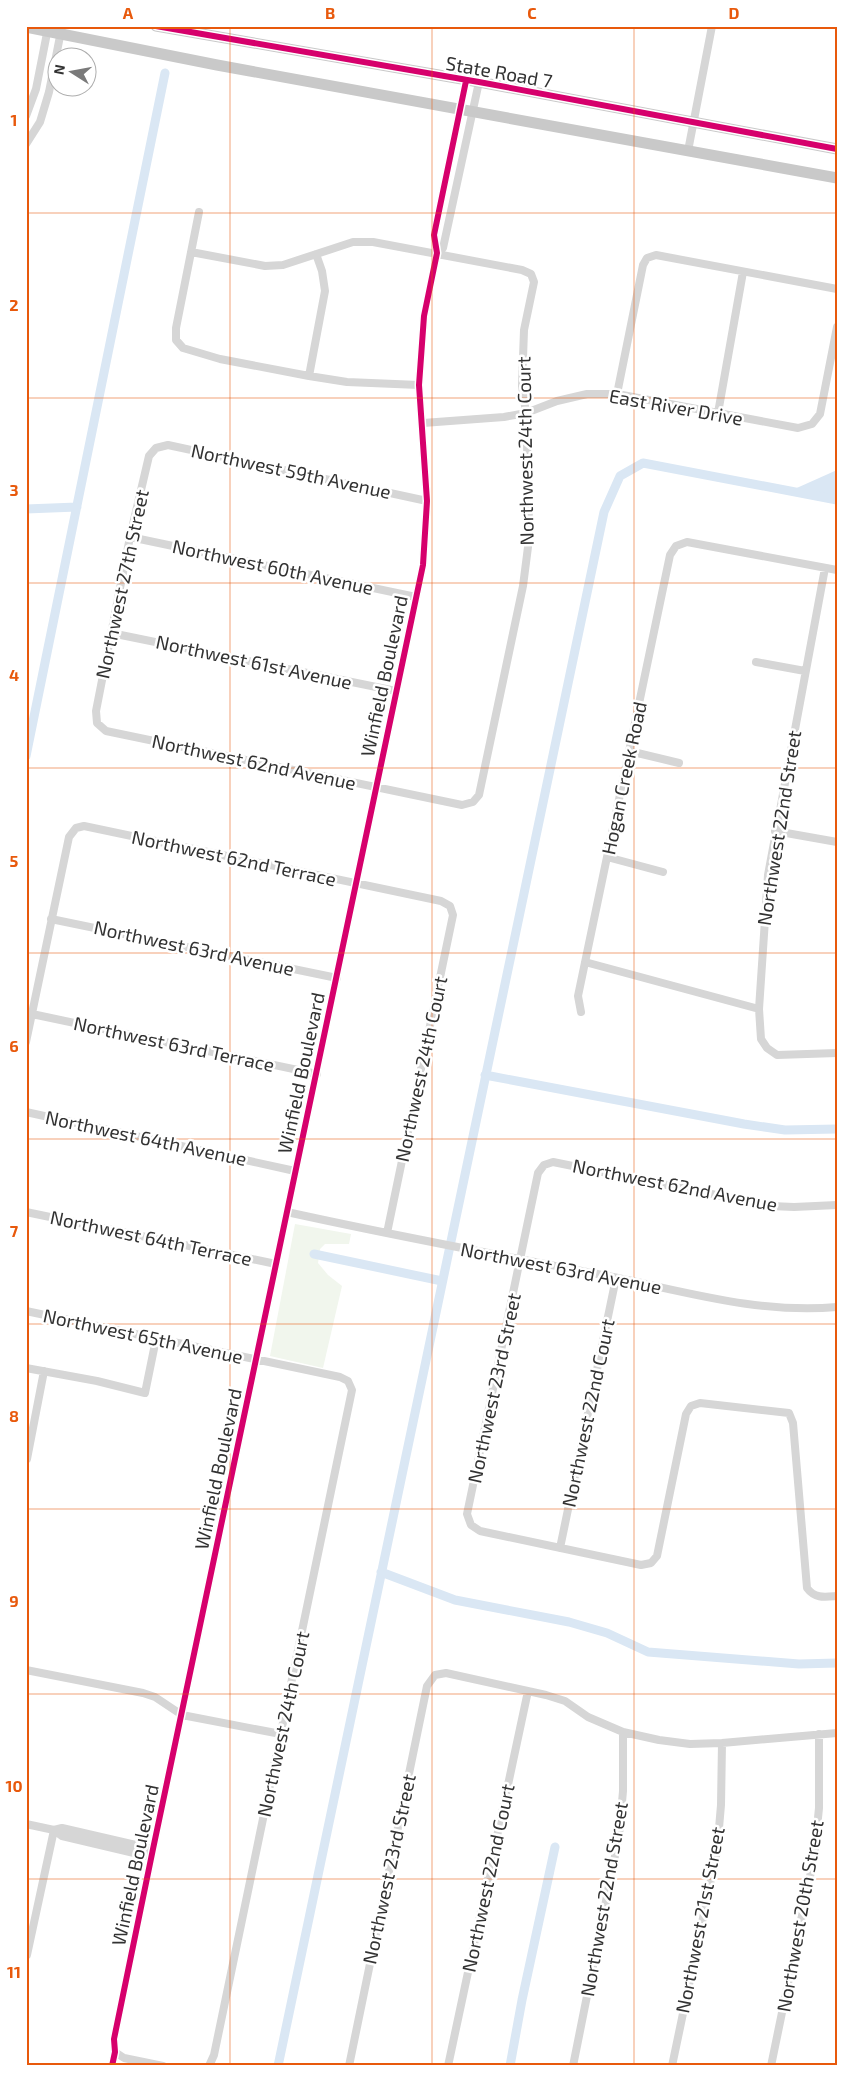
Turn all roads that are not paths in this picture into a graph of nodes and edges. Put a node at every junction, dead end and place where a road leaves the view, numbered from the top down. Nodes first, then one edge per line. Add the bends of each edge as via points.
1 (156, 26) edge
2 (712, 26) edge
3 (26, 27) edge
4 (48, 28) edge
5 (61, 30) edge
6 (466, 81) junction
7 (479, 82) junction
8 (467, 111) junction
9 (26, 116) edge
10 (693, 123) junction
11 (26, 144) edge
12 (837, 149) edge
13 (688, 151) junction
14 (837, 178) edge
15 (199, 212) dead end
16 (191, 252) junction
17 (316, 254) junction
18 (437, 254) junction
19 (743, 272) junction
20 (837, 289) edge
21 (837, 327) edge
22 (309, 376) junction
23 (419, 385) junction
24 (617, 394) junction
25 (526, 413) junction
26 (718, 413) junction
27 (423, 423) junction
28 (156, 448) joint
29 (427, 501) junction
30 (130, 537) junction
31 (825, 568) junction
32 (837, 570) edge
33 (416, 597) junction
34 (111, 633) junction
35 (756, 662) dead end
36 (805, 671) junction
37 (396, 691) junction
38 (98, 723) joint
39 (629, 751) junction
40 (679, 763) dead end
41 (376, 788) junction
42 (473, 802) joint
43 (776, 832) junction
44 (837, 842) edge
45 (607, 857) junction
46 (663, 872) dead end
47 (357, 884) junction
48 (450, 906) joint
49 (51, 919) junction
50 (585, 962) junction
51 (337, 978) junction
52 (759, 1009) junction
53 (581, 1012) dead end
54 (32, 1014) junction
55 (26, 1042) edge
56 (837, 1053) edge
57 (317, 1074) junction
58 (26, 1112) edge
59 (544, 1166) joint
60 (295, 1171) junction
61 (837, 1205) edge
62 (26, 1212) edge
63 (287, 1212) junction
64 (387, 1233) junction
65 (521, 1260) junction
66 (276, 1264) junction
67 (616, 1278) junction
68 (837, 1307) edge
69 (26, 1311) edge
70 (156, 1339) junction
71 (257, 1360) junction
72 (26, 1368) edge
73 (44, 1371) junction
74 (348, 1382) joint
75 (27, 1459) edge
76 (560, 1548) junction
77 (837, 1596) edge
78 (26, 1670) edge
79 (528, 1691) junction
80 (182, 1714) junction
81 (623, 1732) junction
82 (837, 1733) edge
83 (282, 1734) junction
84 (819, 1734) junction
85 (722, 1743) junction
86 (26, 1824) edge
87 (54, 1830) junction
88 (152, 1853) junction
89 (27, 1955) edge
90 (115, 2052) junction
91 (112, 2066) edge
92 (163, 2066) edge
93 (209, 2066) edge
94 (349, 2066) edge
95 (448, 2066) edge
96 (572, 2066) edge
97 (672, 2066) edge
98 (771, 2066) edge

1 - 6 main road, State Road 7
2 - 10 street
3 - 4 main road
4 - 5 main road
4 - 9 street via 36,89
5 - 8 main road via 217,65
5 - 11 street via 40,122
6 - 7 main road, State Road 7
6 - 8 street, Winfield Boulevard
7 - 8 street, Winfield Boulevard
7 - 10 main road, State Road 7
8 - 13 main road
8 - 18 street, Winfield Boulevard via 434,235
10 - 12 main road, State Road 7
10 - 13 street
13 - 14 main road
15 - 16 street
16 - 17 street via 265,266 283,265
16 - 22 street via 176,328 176,340 183,348 220,359
17 - 18 street via 353,242 373,242
17 - 22 street via 325,291
18 - 23 street, Winfield Boulevard via 424,316
18 - 25 street, Northwest 24th Court via 531,274 534,282 522,356
19 - 20 street
19 - 24 street via 656,255 647,258
19 - 26 street
21 - 26 street, East River Drive via 820,414 812,424 798,428
22 - 23 street via 347,382
23 - 27 street, Winfield Boulevard
24 - 25 street, East River Drive via 587,394
24 - 26 street, East River Drive
25 - 27 street, East River Drive
25 - 42 street, Northwest 24th Court via 528,547 479,795
27 - 29 street, Winfield Boulevard
28 - 29 street, Northwest 59th Avenue via 168,445
28 - 30 street, Northwest 27th Street via 149,456
29 - 33 street, Winfield Boulevard via 423,565
30 - 33 street, Northwest 60th Avenue
30 - 34 street, Northwest 27th Street
31 - 32 street
31 - 36 street, Northwest 22nd Street
31 - 39 street, Hogan Creek Road via 687,542 676,546 670,555
33 - 37 street, Winfield Boulevard
34 - 37 street, Northwest 61st Avenue
34 - 38 street, Northwest 27th Street via 96,710
35 - 36 street
36 - 43 street, Northwest 22nd Street
37 - 41 street, Winfield Boulevard
38 - 41 street, Northwest 62nd Avenue via 106,731
39 - 40 street
39 - 45 street, Hogan Creek Road
41 - 42 street, Northwest 62nd Avenue via 462,805
41 - 47 street, Winfield Boulevard
43 - 44 street
43 - 52 street, Northwest 22nd Street via 768,884
45 - 46 street
45 - 50 street, Hogan Creek Road
47 - 48 street, Northwest 62nd Terrace via 441,900
47 - 49 street, Northwest 62nd Terrace via 84,826 76,828 69,837
47 - 51 street, Winfield Boulevard
48 - 64 street, Northwest 24th Court via 453,915
49 - 51 street, Northwest 63rd Avenue
49 - 54 street
50 - 52 street
50 - 53 street, Hogan Creek Road via 578,996
51 - 57 street, Winfield Boulevard
52 - 56 street, Northwest 22nd Street via 761,1040 777,1055
54 - 55 street
54 - 57 street, Northwest 63rd Terrace
57 - 60 street, Winfield Boulevard
58 - 60 street, Northwest 64th Avenue
59 - 61 street, Northwest 62nd Avenue via 553,1162 771,1206
59 - 65 street, Northwest 23rd Street via 538,1172
60 - 63 street, Winfield Boulevard
62 - 66 street, Northwest 64th Terrace
63 - 64 street, Northwest 63rd Avenue
63 - 66 street, Winfield Boulevard
64 - 65 street, Northwest 63rd Avenue
65 - 67 street, Northwest 63rd Avenue
65 - 76 street, Northwest 23rd Street via 467,1514 471,1525 480,1531
66 - 71 street, Winfield Boulevard
67 - 68 street, Northwest 63rd Avenue via 742,1304
67 - 76 street, Northwest 22nd Court
69 - 70 street, Northwest 65th Avenue
70 - 71 street, Northwest 65th Avenue
70 - 73 street via 145,1393
71 - 74 street, Northwest 65th Avenue via 340,1377
71 - 80 street, Winfield Boulevard
72 - 73 street
73 - 75 street
74 - 83 street, Northwest 24th Court via 352,1390
76 - 77 street via 641,1565 651,1563 657,1556 686,1414 691,1406 700,1403 789,1413 793,1423 808,1588 812,1595
78 - 80 street via 143,1693
79 - 81 street via 564,1701 588,1717
79 - 94 street, Northwest 23rd Street via 446,1673 435,1675 427,1686
79 - 95 street, Northwest 22nd Court
80 - 83 street
80 - 88 street, Winfield Boulevard
81 - 85 street via 690,1744
81 - 96 street, Northwest 22nd Street via 624,1791 619,1836
82 - 84 street
83 - 93 street, Northwest 24th Court via 214,2056
84 - 85 street
84 - 98 street, Northwest 20th Street via 819,1808 814,1857
85 - 97 street, Northwest 21st Street via 717,1851
86 - 87 street
87 - 88 street via 62,1836
87 - 89 street
88 - 90 street, Winfield Boulevard via 114,2039
90 - 91 street, Winfield Boulevard
90 - 92 street via 124,2058

